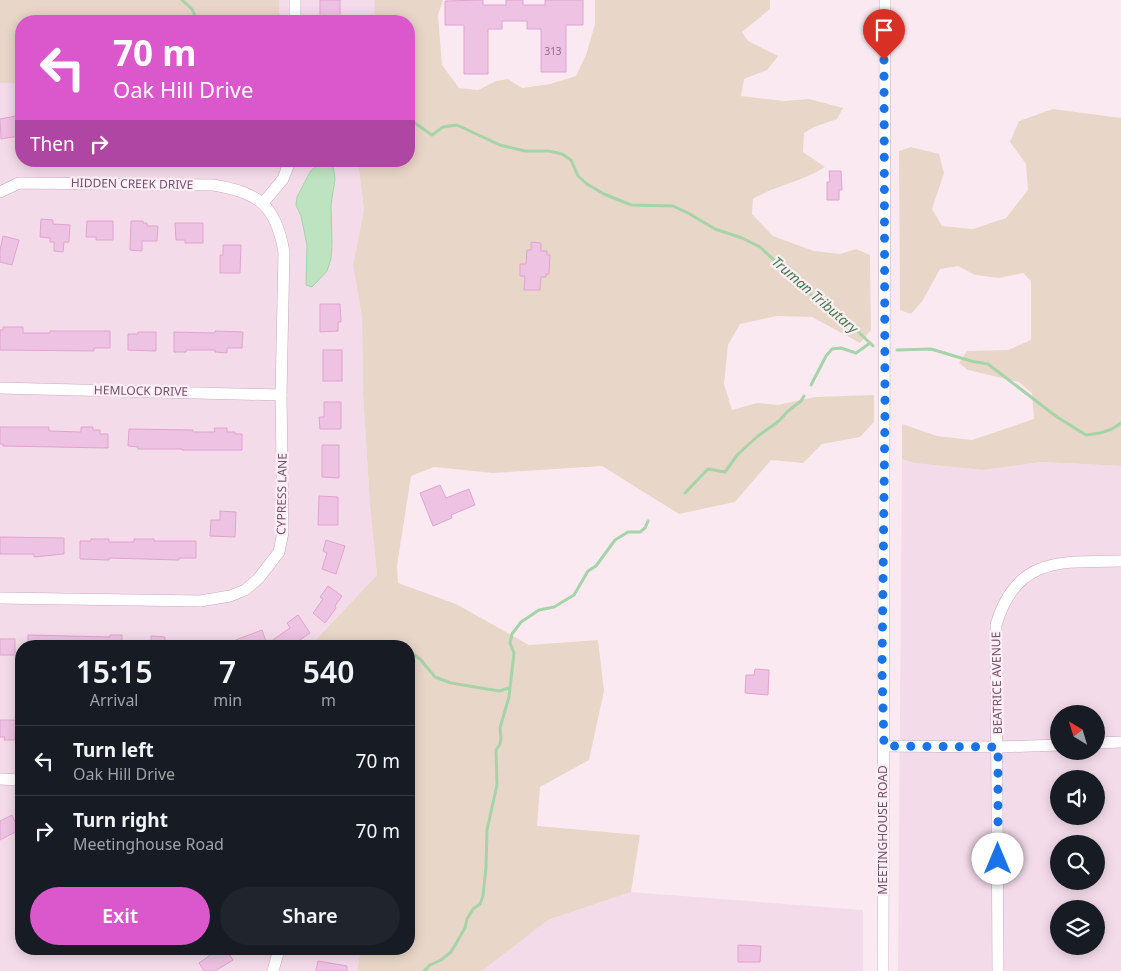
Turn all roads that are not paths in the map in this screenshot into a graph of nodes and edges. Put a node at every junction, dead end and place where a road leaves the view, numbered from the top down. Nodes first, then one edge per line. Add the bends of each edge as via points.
1 (295, 0) edge
2 (885, 0) edge
3 (295, 15) edge
4 (288, 167) edge
5 (0, 192) edge
6 (263, 203) junction
7 (0, 388) edge
8 (281, 395) junction
9 (1121, 560) edge
10 (0, 598) edge
11 (1121, 742) edge
12 (1105, 743) edge
13 (1050, 745) edge
14 (884, 746) junction
15 (998, 747) junction
16 (0, 780) edge
17 (15, 780) edge
18 (277, 955) edge
19 (273, 971) edge
20 (883, 971) edge
21 (998, 971) edge

1 - 3 street
2 - 14 street, MEETINGHOUSE ROAD
4 - 6 street via 283,179
5 - 6 street, HIDDEN CREEK DRIVE via 19,183 213,185 232,188
6 - 8 street, CYPRESS LANE via 275,218 284,252
7 - 8 street, HEMLOCK DRIVE
8 - 10 street, CYPRESS LANE via 284,532 279,552 245,590 200,601
9 - 15 street, BEATRICE AVENUE via 1062,562 1043,567 1011,592 996,624
11 - 12 street
13 - 15 street
14 - 15 street
14 - 20 street, MEETINGHOUSE ROAD
15 - 21 street, BEATRICE AVENUE
16 - 17 street
18 - 19 street

